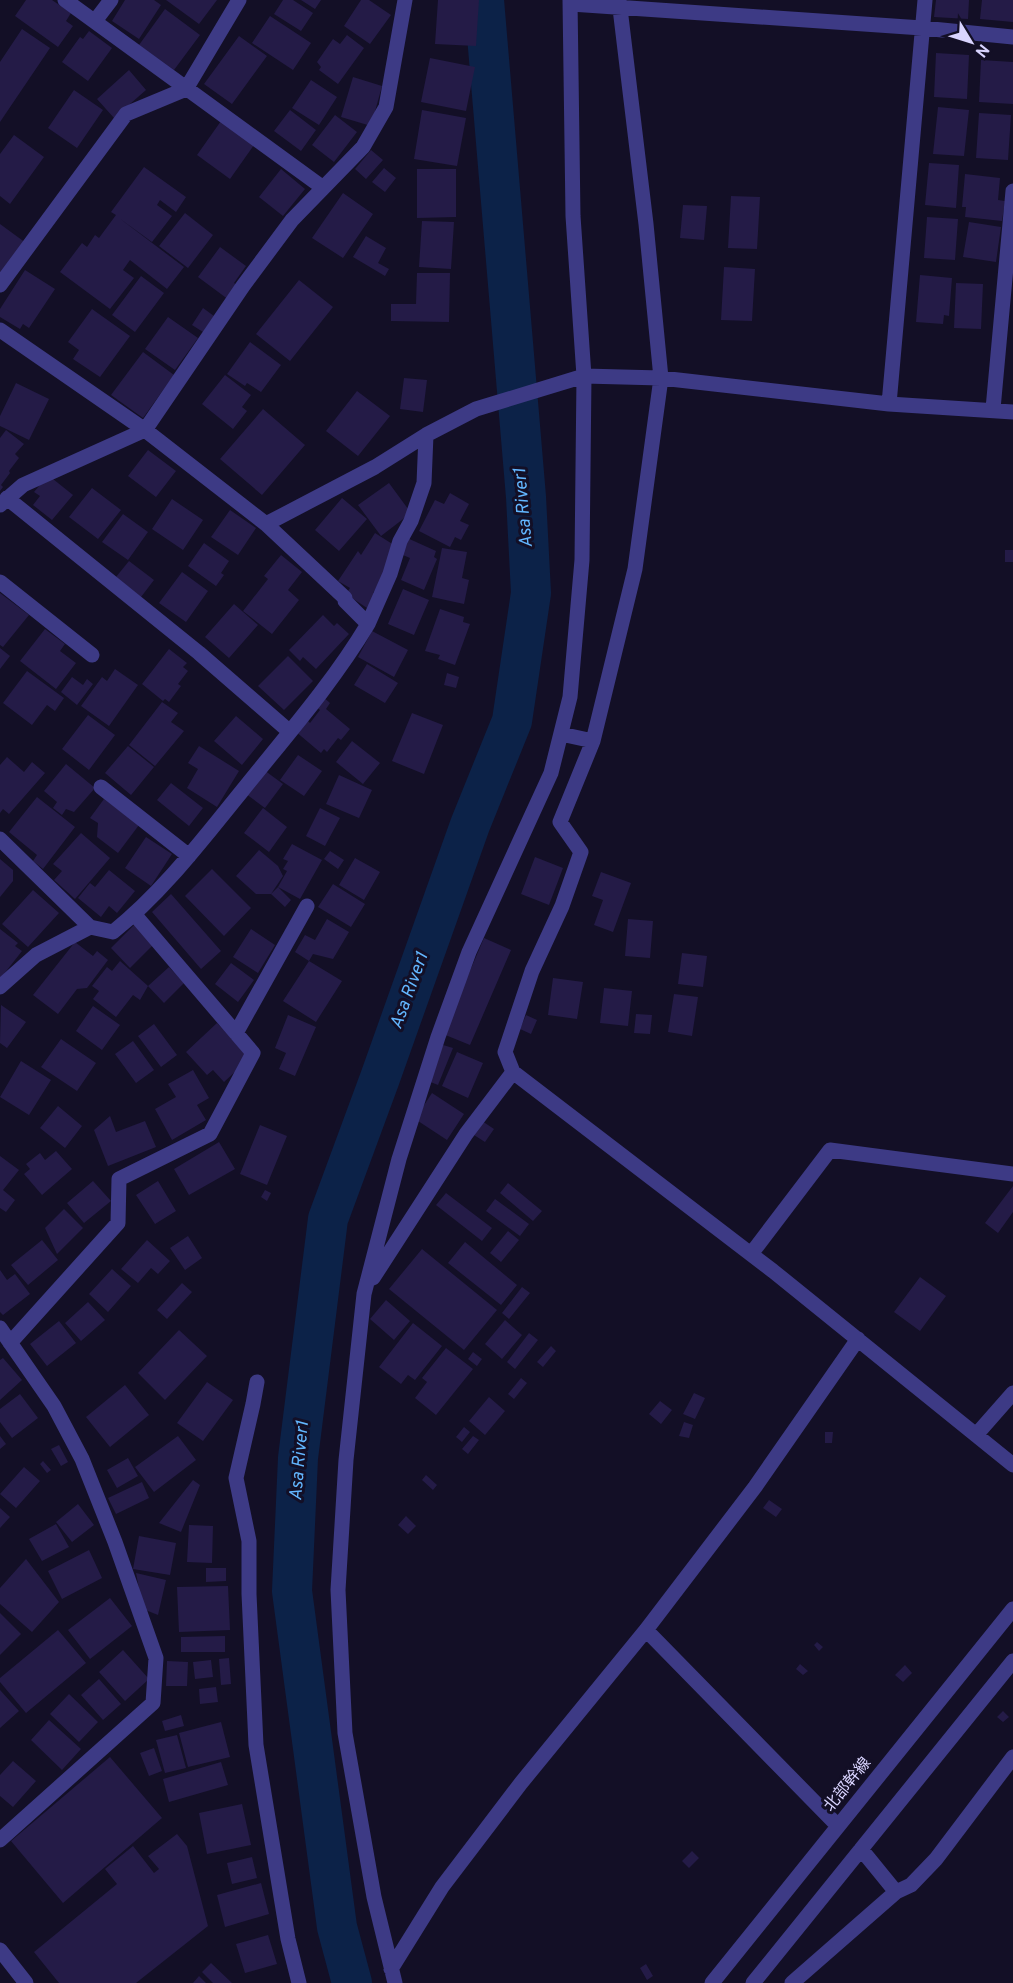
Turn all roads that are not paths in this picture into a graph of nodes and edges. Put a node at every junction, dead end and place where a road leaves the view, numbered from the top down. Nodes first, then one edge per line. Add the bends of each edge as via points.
1 (65, 0) edge
2 (111, 0) edge
3 (239, 0) edge
4 (405, 0) edge
5 (925, 0) edge
6 (570, 2) edge
7 (619, 4) edge
8 (95, 21) junction
9 (922, 28) junction
10 (1013, 37) edge
11 (186, 89) junction
12 (322, 187) junction
13 (1013, 191) edge
14 (0, 285) edge
15 (0, 330) edge
16 (584, 376) junction
17 (661, 378) junction
18 (889, 404) junction
19 (993, 410) junction
20 (1013, 412) edge
21 (145, 430) junction
22 (426, 435) junction
23 (4, 501) edge
24 (266, 524) junction
25 (0, 582) edge
26 (368, 624) junction
27 (92, 655) dead end
28 (290, 732) junction
29 (561, 734) junction
30 (593, 741) junction
31 (101, 787) dead end
32 (0, 839) edge
33 (189, 856) junction
34 (308, 906) dead end
35 (135, 915) junction
36 (90, 927) junction
37 (0, 987) edge
38 (236, 1033) junction
39 (513, 1072) junction
40 (1013, 1174) edge
41 (751, 1254) junction
42 (365, 1290) junction
43 (0, 1328) edge
44 (858, 1339) junction
45 (10, 1343) junction
46 (257, 1382) dead end
47 (1013, 1393) edge
48 (976, 1435) junction
49 (1013, 1465) edge
50 (1013, 1610) edge
51 (646, 1630) junction
52 (1013, 1661) edge
53 (1013, 1756) edge
54 (838, 1826) junction
55 (0, 1839) edge
56 (861, 1849) junction
57 (896, 1892) junction
58 (0, 1950) edge
59 (393, 1976) edge
60 (26, 1983) edge
61 (300, 1983) edge
62 (712, 1983) edge
63 (753, 1983) edge
64 (792, 1983) edge

1 - 8 street
2 - 8 street
3 - 11 street
4 - 12 street via 386,107 363,147
5 - 9 street
6 - 7 street
6 - 16 street via 573,216
7 - 9 street
7 - 17 street
8 - 11 street
9 - 10 street
9 - 18 street
11 - 12 street
11 - 14 street via 126,114
12 - 21 street via 243,286
13 - 19 street
15 - 21 street
16 - 17 street
16 - 22 street via 476,409
16 - 29 street via 582,560 570,697
17 - 18 street
17 - 30 street via 635,569
18 - 19 street
19 - 20 street
21 - 23 street via 23,485
21 - 24 street
22 - 24 street via 375,467
22 - 26 street via 424,483
23 - 28 street via 199,653
24 - 26 street
25 - 27 street
26 - 28 street via 338,672
28 - 33 street
29 - 30 street
29 - 42 street via 551,773 469,952 446,1016 399,1159
30 - 39 street via 560,822 581,852 532,972 505,1053
31 - 33 street
32 - 36 street
33 - 35 street
34 - 38 street
35 - 36 street via 113,932
35 - 38 street
36 - 37 street via 36,955
38 - 45 street via 253,1053 210,1134 118,1179 118,1223
39 - 41 street
39 - 42 street via 466,1134
40 - 41 street via 830,1150
41 - 44 street
42 - 59 street via 346,1460 338,1590 345,1733 374,1898
43 - 45 street
44 - 48 street
44 - 51 street via 755,1487
45 - 55 street via 54,1406 82,1459 156,1658 153,1703
46 - 61 street via 236,1478 249,1541 256,1745 288,1939
47 - 48 street
48 - 49 street
50 - 54 street, 北部幹線
51 - 54 street
51 - 59 street via 442,1887
52 - 56 street
53 - 57 street via 936,1859 910,1885
54 - 62 street, 北部幹線
56 - 57 street
56 - 63 street
57 - 64 street
58 - 60 street

